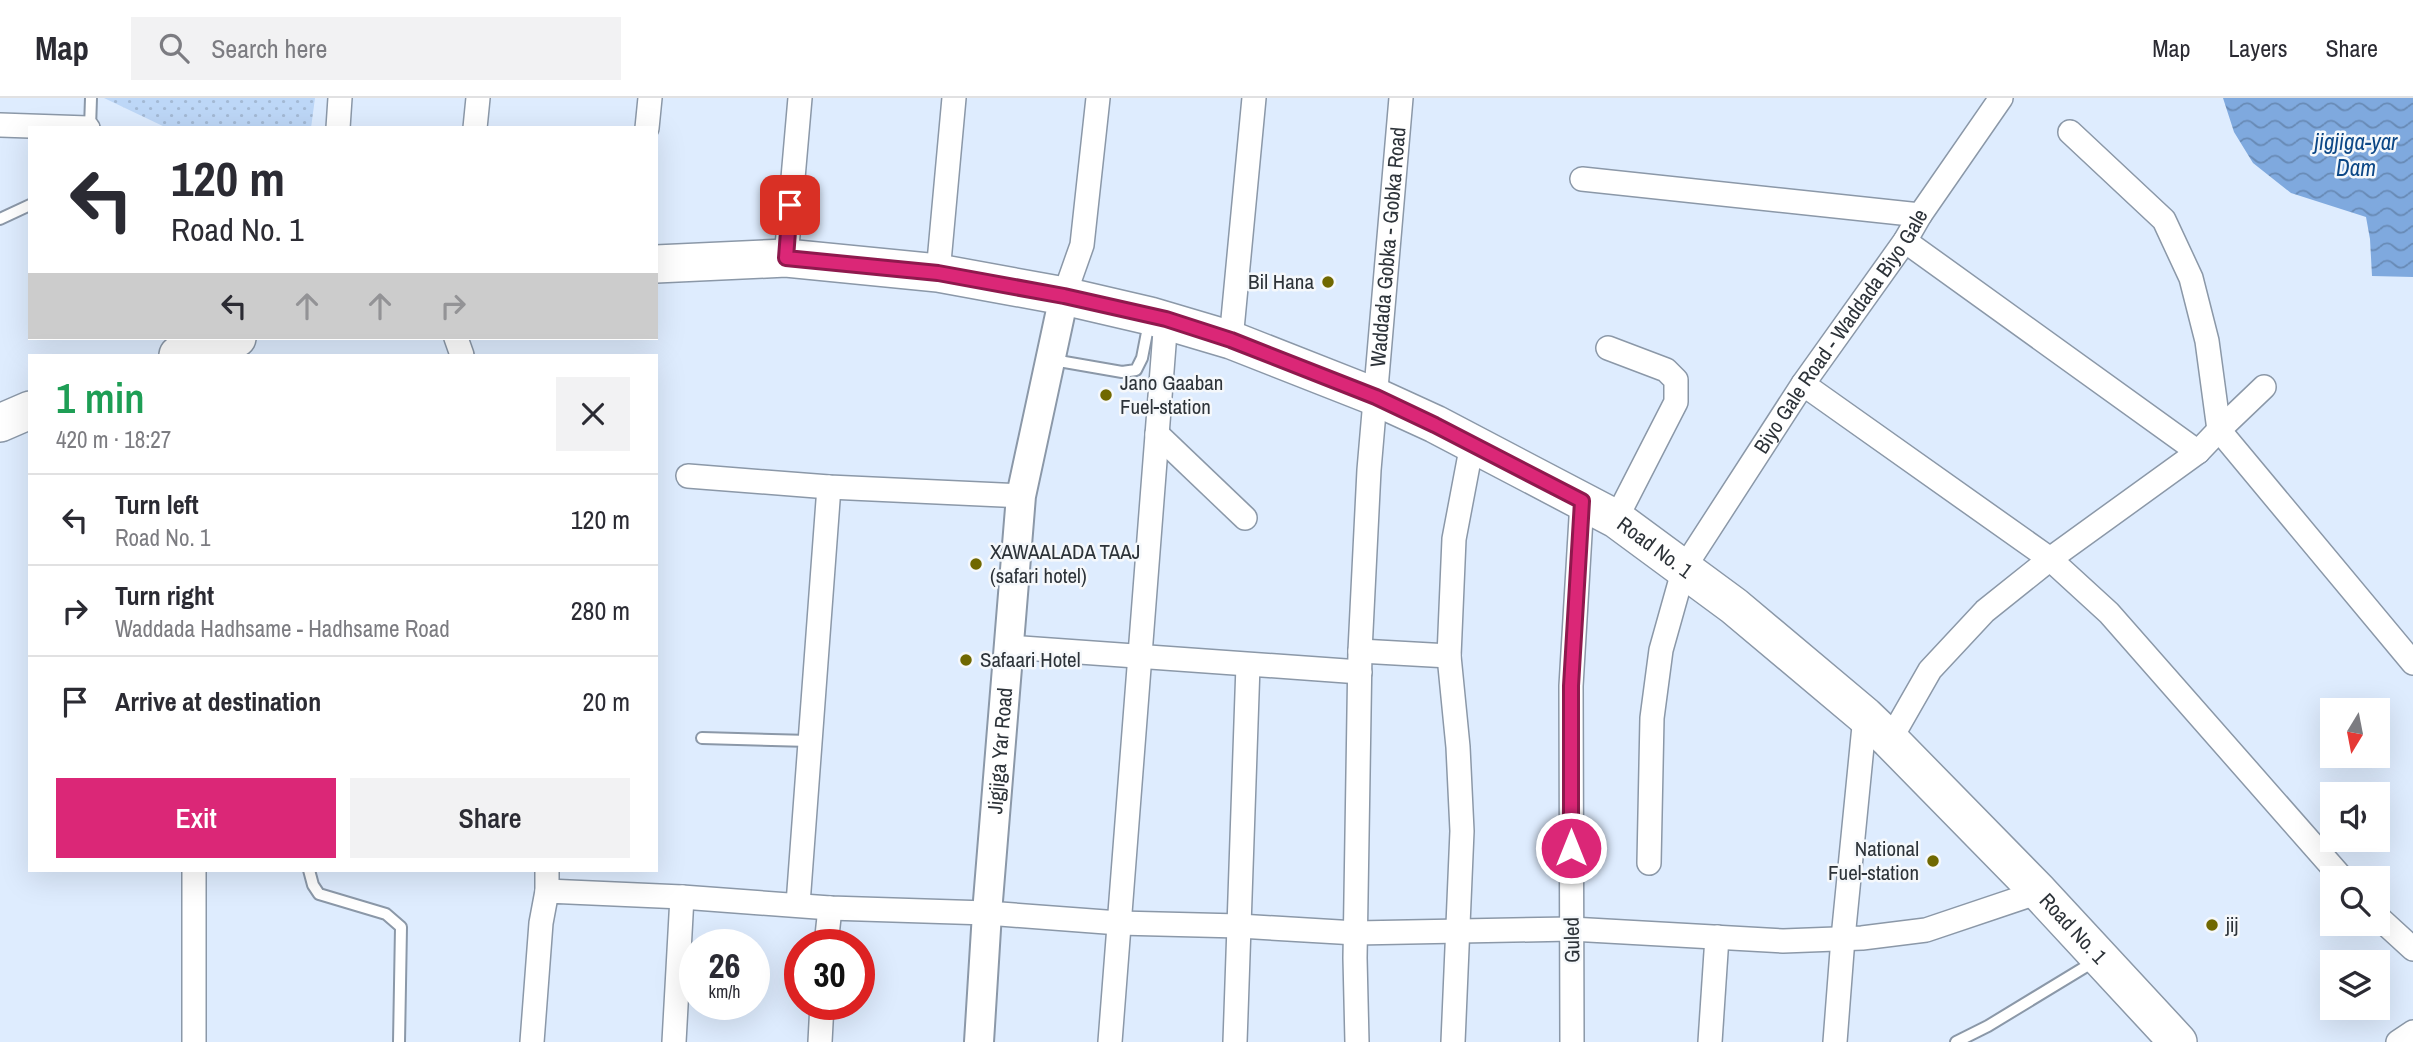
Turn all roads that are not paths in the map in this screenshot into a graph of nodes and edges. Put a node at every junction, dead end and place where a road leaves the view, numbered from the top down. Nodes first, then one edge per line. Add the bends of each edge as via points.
1 (91, 98) edge
2 (340, 98) edge
3 (478, 98) edge
4 (650, 98) edge
5 (800, 98) edge
6 (954, 98) edge
7 (1098, 98) edge
8 (1254, 98) edge
9 (1401, 98) edge
10 (2001, 98) edge
11 (0, 125) edge
12 (41, 126) edge
13 (89, 126) edge
14 (338, 126) edge
15 (475, 126) edge
16 (648, 126) edge
17 (2070, 132) dead end
18 (1582, 179) dead end
19 (28, 206) edge
20 (1920, 215) junction
21 (0, 219) edge
22 (1905, 241) junction
23 (786, 258) junction
24 (658, 264) edge
25 (938, 273) junction
26 (1064, 296) junction
27 (1158, 317) junction
28 (230, 340) edge
29 (1231, 340) junction
30 (1608, 348) dead end
31 (181, 354) edge
32 (1050, 359) junction
33 (1803, 384) junction
34 (2264, 387) dead end
35 (1376, 397) junction
36 (2219, 430) junction
37 (1157, 434) junction
38 (1472, 444) junction
39 (2199, 452) junction
40 (688, 476) dead end
41 (829, 486) junction
42 (1021, 496) junction
43 (1582, 501) junction
44 (1245, 517) dead end
45 (1616, 519) junction
46 (2050, 559) junction
47 (1685, 568) junction
48 (1009, 647) junction
49 (1450, 656) junction
50 (1140, 657) junction
51 (1360, 662) junction
52 (2413, 663) edge
53 (1248, 665) junction
54 (1878, 728) junction
55 (702, 738) dead end
56 (810, 741) junction
57 (1649, 863) dead end
58 (2331, 866) edge
59 (194, 872) edge
60 (310, 872) edge
61 (547, 880) edge
62 (2039, 892) junction
63 (682, 897) junction
64 (798, 904) junction
65 (830, 908) junction
66 (987, 913) junction
67 (1119, 923) junction
68 (1239, 926) junction
69 (2390, 928) edge
70 (828, 929) edge
71 (1571, 929) junction
72 (1458, 932) junction
73 (1356, 933) junction
74 (1717, 937) junction
75 (1843, 938) junction
76 (2413, 949) edge
77 (2100, 957) junction
78 (821, 1020) edge
79 (2413, 1032) edge
80 (194, 1042) edge
81 (399, 1042) edge
82 (532, 1042) edge
83 (674, 1042) edge
84 (820, 1042) edge
85 (979, 1042) edge
86 (1110, 1042) edge
87 (1235, 1042) edge
88 (1357, 1042) edge
89 (1453, 1042) edge
90 (1572, 1042) edge
91 (1710, 1042) edge
92 (1835, 1042) edge
93 (1956, 1042) edge
94 (2178, 1042) edge
95 (2398, 1042) edge

1 - 13 lane
2 - 14 street
3 - 15 street
4 - 16 street
5 - 23 street
6 - 25 street
7 - 26 street via 1082,245
8 - 29 street
9 - 35 street, Waddada Gobka - Gobka Road
10 - 20 street, Biyo Gale Road - Waddada Biyo Gale
11 - 12 street
17 - 36 street via 2164,220 2191,278 2207,341
18 - 20 street
19 - 21 lane
20 - 22 street, Biyo Gale Road - Waddada Biyo Gale
22 - 33 street, Biyo Gale Road - Waddada Biyo Gale
22 - 39 street
23 - 24 highway, Road No. 1
23 - 25 highway, Road No. 1
25 - 26 highway, Road No. 1
26 - 27 highway, Road No. 1
26 - 32 street, Jigjiga Yar Road
27 - 29 highway, Road No. 1
27 - 32 lane via 1136,370 1122,372
27 - 37 street
28 - 31 highway
29 - 35 highway, Road No. 1
30 - 45 street via 1666,370 1676,380 1676,402
32 - 42 street, Jigjiga Yar Road
33 - 46 street
33 - 47 street, Biyo Gale Road - Waddada Biyo Gale
34 - 36 street
35 - 38 highway, Road No. 1
35 - 51 street, Waddada Gobka - Gobka Road
36 - 39 street
36 - 52 street
37 - 44 street
37 - 50 street
38 - 43 highway, Road No. 1
38 - 49 street via 1454,539
39 - 46 street
40 - 41 street
41 - 42 street
41 - 56 street
42 - 48 street, Jigjiga Yar Road
43 - 45 highway, Road No. 1
43 - 71 street, Guled via 1571,686
45 - 47 highway, Road No. 1
46 - 54 street via 1985,611
46 - 58 street via 2109,612
47 - 54 highway, Road No. 1
47 - 57 street, Biyo Gale Road - Waddada Biyo Gale via 1661,650 1652,718
48 - 50 street
48 - 66 street, Jigjiga Yar Road
49 - 51 street
49 - 72 street via 1462,831
50 - 53 street
50 - 67 street
51 - 53 street
51 - 73 street, Waddada Gobka - Gobka Road
53 - 68 street
54 - 62 highway, Road No. 1
54 - 75 street
55 - 56 lane
56 - 64 street
59 - 80 street
60 - 81 lane via 319,894 386,914 401,927
61 - 63 street
61 - 82 street
62 - 75 street via 1926,930
62 - 77 highway, Road No. 1
63 - 64 street
63 - 83 street
64 - 65 street
65 - 66 street
65 - 70 street
66 - 67 street
66 - 85 street, Jigjiga Yar Road
67 - 68 street
67 - 86 street
68 - 73 street
68 - 87 street
69 - 76 street
71 - 72 street
71 - 74 street
71 - 90 street, Guled
72 - 73 street
72 - 89 street
73 - 88 street, Waddada Gobka - Gobka Road
74 - 75 street
74 - 91 street
75 - 92 street
77 - 93 lane
77 - 94 highway, Road No. 1
78 - 84 street
79 - 95 street

